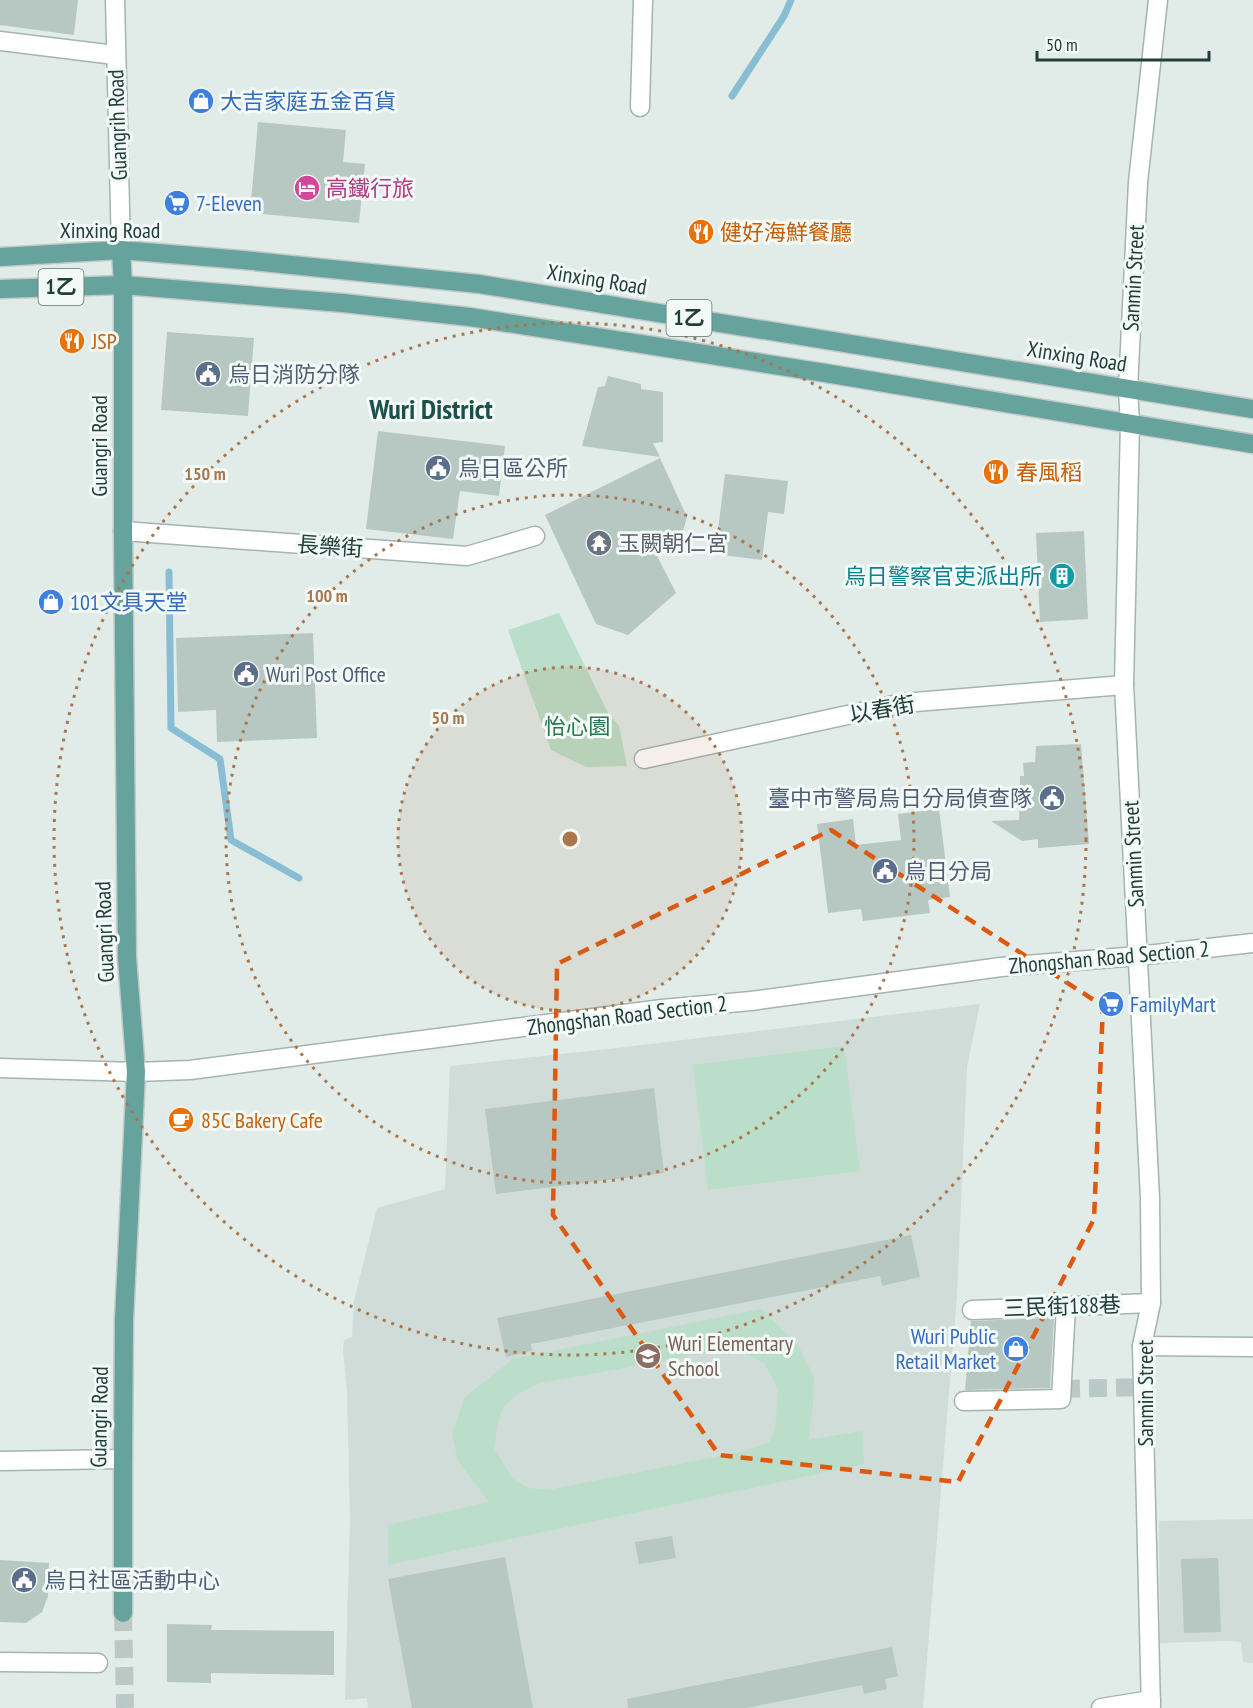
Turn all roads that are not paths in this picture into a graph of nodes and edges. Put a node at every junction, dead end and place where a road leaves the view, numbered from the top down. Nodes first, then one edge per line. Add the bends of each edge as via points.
1 (115, 0) edge
2 (643, 0) edge
3 (1158, 0) edge
4 (0, 41) edge
5 (115, 55) junction
6 (640, 107) dead end
7 (121, 250) junction
8 (0, 257) edge
9 (123, 285) junction
10 (0, 289) edge
11 (1128, 389) junction
12 (1253, 409) edge
13 (1130, 423) junction
14 (1253, 444) edge
15 (123, 531) junction
16 (535, 536) dead end
17 (1124, 685) junction
18 (644, 759) dead end
19 (1253, 943) edge
20 (1138, 956) junction
21 (0, 1068) edge
22 (136, 1072) junction
23 (1151, 1303) junction
24 (1066, 1306) junction
25 (972, 1310) dead end
26 (1142, 1346) junction
27 (1253, 1347) edge
28 (964, 1401) dead end
29 (123, 1459) junction
30 (0, 1461) edge
31 (123, 1613) tunnel mouth
32 (0, 1662) edge
33 (98, 1663) dead end
34 (1151, 1704) edge
35 (1101, 1708) edge

1 - 5 street, Guangrih Road
2 - 6 street
3 - 11 street, Sanmin Street via 1138,182
4 - 5 street
5 - 7 street, Guangrih Road
7 - 8 main road, Xinxing Road / 1乙
7 - 9 main road, Guangri Road
7 - 11 main road, Xinxing Road / 1乙 via 478,285
9 - 10 main road, 1乙
9 - 13 main road, 1乙 via 470,317
9 - 15 main road, Guangri Road
11 - 12 main road, Xinxing Road / 1乙
11 - 13 street, Sanmin Street
13 - 14 main road, 1乙
13 - 17 street, Sanmin Street
15 - 16 street, 長樂街 via 467,556
15 - 22 main road, Guangri Road via 127,958
17 - 18 street, 以春街 via 903,703
17 - 20 street, Sanmin Street
19 - 20 street, Zhongshan Road Section 2
20 - 22 street, Zhongshan Road Section 2 via 1001,967 190,1070
20 - 23 street, Sanmin Street
21 - 22 street, Zhongshan Road Section 2
22 - 29 main road, Guangri Road via 124,1320
23 - 24 street, 三民街188巷
23 - 26 street, Sanmin Street
24 - 25 street, 三民街188巷
24 - 28 street via 1062,1399
26 - 27 street
26 - 34 street, Sanmin Street
29 - 30 street
29 - 31 main road, Guangri Road
32 - 33 street
34 - 35 street

